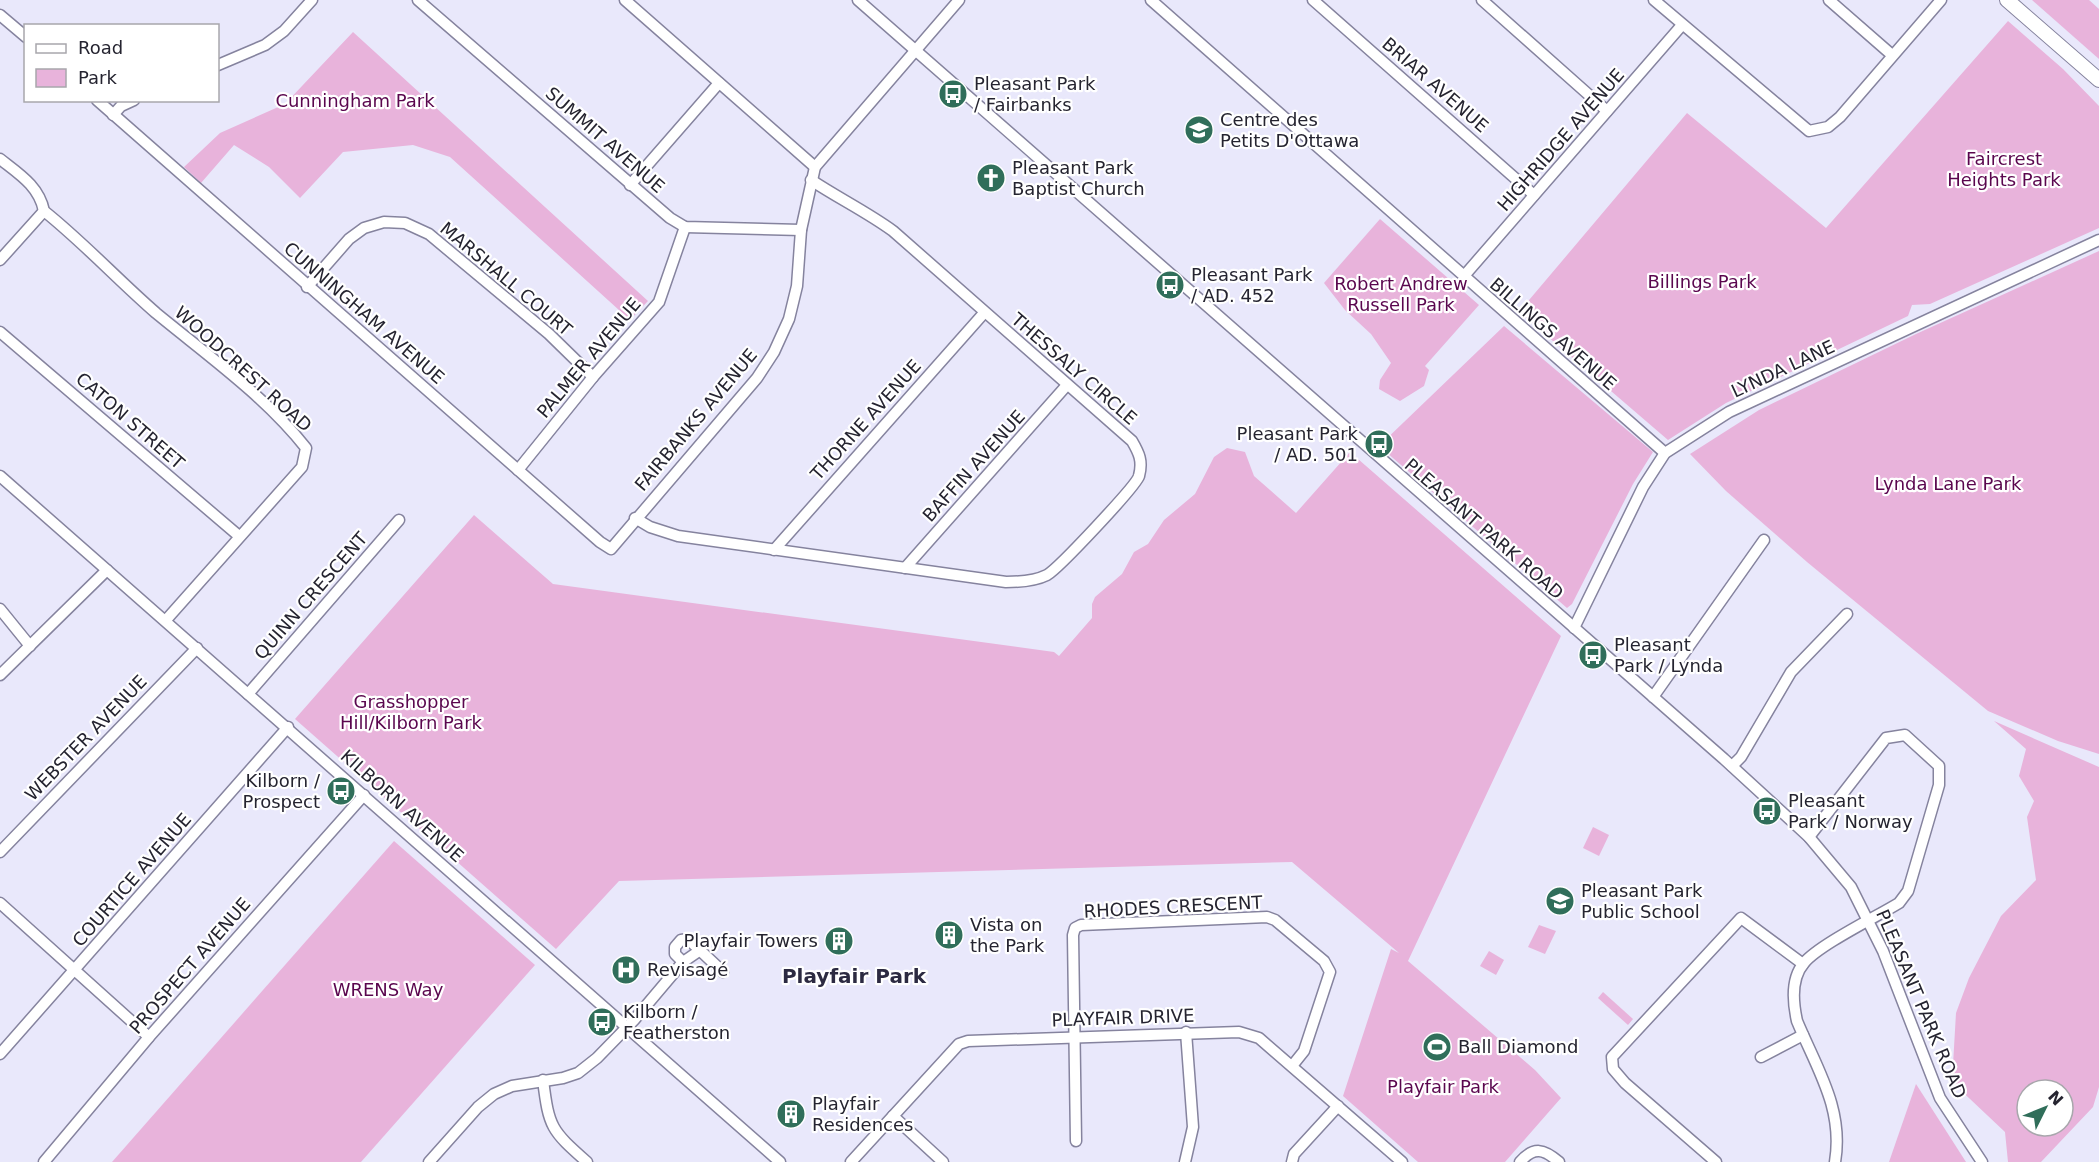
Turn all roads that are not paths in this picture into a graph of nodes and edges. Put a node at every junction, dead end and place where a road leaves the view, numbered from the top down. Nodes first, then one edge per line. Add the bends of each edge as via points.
1 (312, 0) edge
2 (418, 0) edge
3 (625, 0) edge
4 (858, 0) edge
5 (959, 0) edge
6 (1151, 0) edge
7 (1313, 0) edge
8 (1482, 0) edge
9 (1654, 0) edge
10 (1829, 0) edge
11 (1941, 0) edge
12 (2007, 0) edge
13 (0, 15) edge
14 (1682, 25) junction
15 (24, 35) edge
16 (915, 50) junction
17 (1892, 56) junction
18 (219, 65) edge
19 (2099, 80) edge
20 (719, 83) junction
21 (99, 102) edge
22 (130, 102) edge
23 (1607, 111) junction
24 (113, 115) junction
25 (0, 159) edge
26 (815, 167) junction
27 (811, 180) junction
28 (630, 185) junction
29 (1534, 195) junction
30 (44, 211) junction
31 (685, 227) junction
32 (801, 230) junction
33 (2099, 240) edge
34 (0, 260) edge
35 (1464, 276) junction
36 (308, 286) junction
37 (984, 313) junction
38 (0, 332) edge
39 (593, 376) junction
40 (1067, 385) junction
41 (1665, 453) junction
42 (518, 470) junction
43 (0, 476) edge
44 (635, 518) junction
45 (399, 520) dead end
46 (239, 536) junction
47 (1764, 540) dead end
48 (611, 549) joint
49 (774, 550) junction
50 (905, 568) junction
51 (107, 570) junction
52 (0, 609) edge
53 (1847, 614) dead end
54 (166, 620) junction
55 (1574, 628) junction
56 (30, 646) junction
57 (197, 648) junction
58 (0, 675) edge
59 (248, 694) junction
60 (1653, 697) junction
61 (288, 727) junction
62 (1732, 766) junction
63 (364, 795) junction
64 (1809, 837) junction
65 (0, 852) edge
66 (0, 903) edge
67 (1869, 922) junction
68 (699, 951) junction
69 (683, 962) junction
70 (1803, 964) junction
71 (75, 970) junction
72 (723, 972) dead end
73 (625, 1027) junction
74 (1186, 1032) junction
75 (1803, 1035) junction
76 (1076, 1036) junction
77 (149, 1037) junction
78 (0, 1054) edge
79 (1761, 1057) dead end
80 (1292, 1066) junction
81 (543, 1080) junction
82 (1338, 1106) junction
83 (892, 1116) junction
84 (1076, 1141) dead end
85 (44, 1162) edge
86 (429, 1162) edge
87 (587, 1162) edge
88 (780, 1162) edge
89 (851, 1162) edge
90 (943, 1162) edge
91 (1185, 1162) edge
92 (1292, 1162) edge
93 (1402, 1162) edge
94 (1520, 1162) edge
95 (1559, 1162) edge
96 (1716, 1162) edge
97 (1834, 1162) edge
98 (1983, 1162) edge

1 - 18 street via 284,31 265,45
2 - 28 street, SUMMIT AVENUE
3 - 20 street
4 - 16 street, PLEASANT PARK ROAD
5 - 16 street, FAIRBANKS AVENUE
6 - 35 street, BILLINGS AVENUE
7 - 29 street, BRIAR AVENUE
8 - 23 street
9 - 14 street
10 - 17 street
11 - 17 street
12 - 19 main road
13 - 15 street
14 - 17 street via 1809,131 1828,127 1840,117
14 - 23 street, HIGHRIDGE AVENUE
16 - 26 street, FAIRBANKS AVENUE
16 - 55 street, PLEASANT PARK ROAD
20 - 26 street
20 - 28 street
21 - 24 street, CUNNINGHAM AVENUE
22 - 24 street
23 - 29 street, HIGHRIDGE AVENUE
24 - 36 street, CUNNINGHAM AVENUE
25 - 30 street, WOODCREST ROAD via 32,184
26 - 27 street, FAIRBANKS AVENUE
27 - 32 street, FAIRBANKS AVENUE
27 - 37 street, THESSALY CIRCLE via 893,231
28 - 31 street, SUMMIT AVENUE
29 - 35 street, HIGHRIDGE AVENUE
30 - 34 street
30 - 46 street, WOODCREST ROAD via 237,381 306,448 302,467
31 - 32 street
31 - 39 street, PALMER AVENUE via 659,302
32 - 44 street, FAIRBANKS AVENUE via 797,286 789,319 774,352 727,414
33 - 41 street, LYNDA LANE via 1729,412
35 - 41 street, BILLINGS AVENUE
36 - 39 street, MARSHALL COURT via 364,228 384,222 405,222 429,234
36 - 42 street, CUNNINGHAM AVENUE
37 - 40 street, THESSALY CIRCLE
37 - 49 street, THORNE AVENUE
38 - 46 street, CATON STREET
39 - 42 street, PALMER AVENUE
40 - 50 street, BAFFIN AVENUE
40 - 50 street, THESSALY CIRCLE via 1132,441 1141,459 1138,479 1047,575 1006,582
41 - 55 street, LYNDA LANE via 1643,487
42 - 48 street, CUNNINGHAM AVENUE
43 - 51 street, KILBORN AVENUE
44 - 48 street, FAIRBANKS AVENUE
44 - 49 street, THESSALY CIRCLE via 678,536
45 - 59 street, QUINN CRESCENT
46 - 54 street, WOODCREST ROAD
47 - 60 street
49 - 50 street, THESSALY CIRCLE
51 - 54 street, KILBORN AVENUE
51 - 56 street
52 - 56 street
53 - 62 street via 1791,672
54 - 57 street, KILBORN AVENUE
55 - 60 street, PLEASANT PARK ROAD
56 - 58 street
57 - 59 street, KILBORN AVENUE
57 - 65 street, WEBSTER AVENUE
59 - 61 street, KILBORN AVENUE
60 - 62 street, PLEASANT PARK ROAD
61 - 63 street, KILBORN AVENUE
61 - 71 street, COURTICE AVENUE
62 - 64 street, PLEASANT PARK ROAD
63 - 73 street, KILBORN AVENUE
63 - 77 street, PROSPECT AVENUE
64 - 67 street, PLEASANT PARK ROAD via 1851,887
64 - 67 street via 1886,738 1905,735 1939,766 1939,785 1908,891 1899,903
66 - 71 street
67 - 70 street via 1817,951
67 - 98 street, PLEASANT PARK ROAD via 1940,1098
68 - 69 street
68 - 69 street via 691,941 681,940 674,951
68 - 72 street
69 - 73 street
70 - 75 street via 1795,982 1794,1008
70 - 96 street via 1741,918 1612,1057 1612,1069 1625,1083
71 - 77 street
71 - 78 street, COURTICE AVENUE
73 - 81 street via 578,1073
73 - 88 street, KILBORN AVENUE
74 - 76 street, PLAYFAIR DRIVE
74 - 80 street, PLAYFAIR DRIVE via 1239,1032 1259,1038
74 - 91 street via 1193,1127
75 - 79 street
75 - 97 street via 1834,1108 1838,1141
76 - 80 street, RHODES CRESCENT via 1072,978 1075,928 1267,916 1324,961 1330,972 1304,1051
76 - 83 street, PLAYFAIR DRIVE via 959,1044
76 - 84 street
77 - 85 street, PROSPECT AVENUE
80 - 82 street, PLAYFAIR DRIVE
81 - 86 street via 494,1094
81 - 87 street via 552,1127 564,1144
82 - 92 street via 1294,1154
82 - 93 street, PLAYFAIR DRIVE
83 - 89 street, PLAYFAIR DRIVE
83 - 90 street
94 - 95 street via 1532,1151 1540,1150

